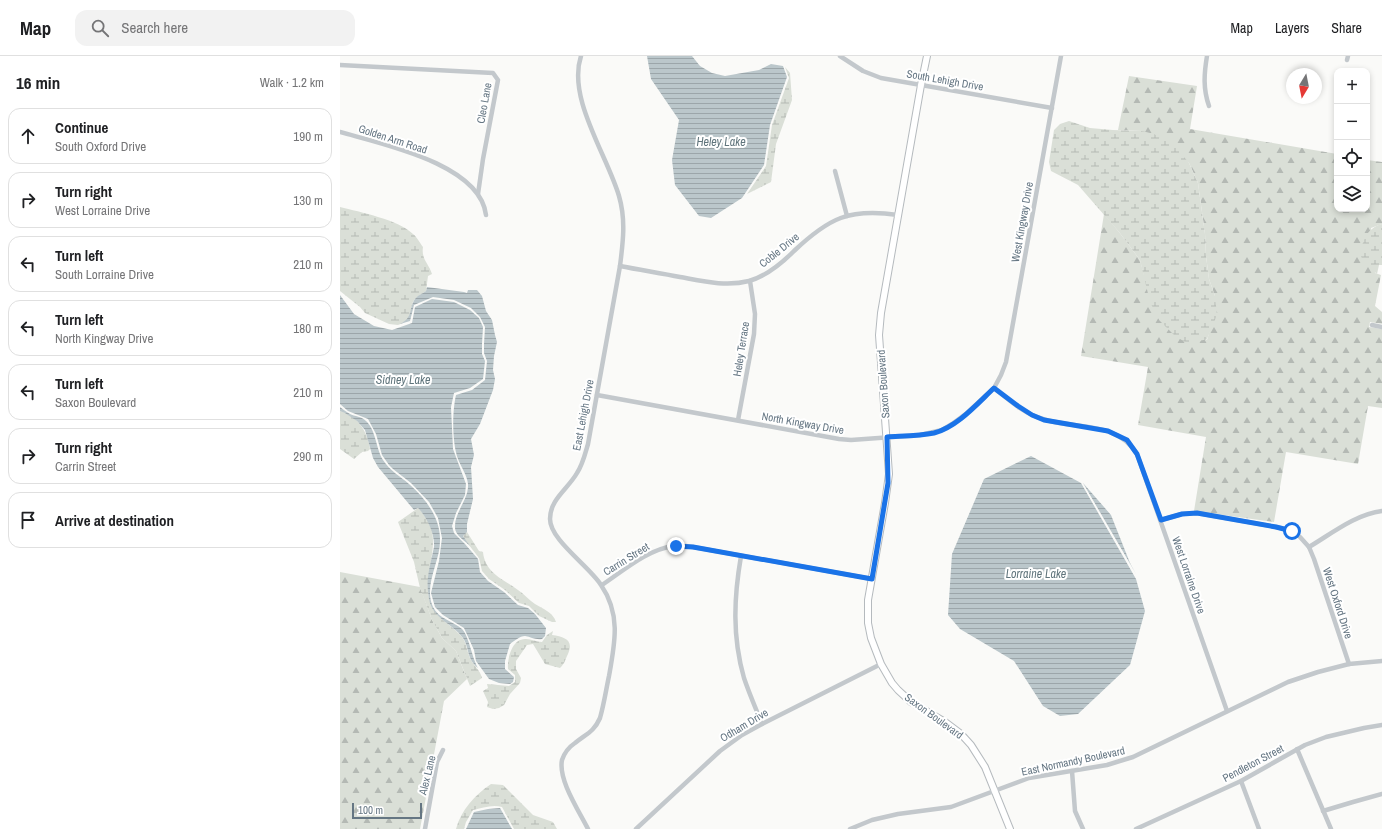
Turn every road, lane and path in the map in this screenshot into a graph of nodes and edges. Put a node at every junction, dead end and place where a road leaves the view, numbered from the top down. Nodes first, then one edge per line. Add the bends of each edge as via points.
1 (581, 56) edge
2 (840, 56) edge
3 (928, 56) edge
4 (1061, 56) edge
5 (1207, 56) edge
6 (340, 65) edge
7 (921, 85) junction
8 (1209, 106) dead end
9 (1052, 108) junction
10 (340, 132) edge
11 (835, 171) dead end
12 (478, 194) junction
13 (486, 215) dead end
14 (898, 215) junction
15 (847, 216) junction
16 (620, 266) junction
17 (750, 281) junction
18 (1372, 325) dead end
19 (1382, 327) edge
20 (994, 388) junction
21 (597, 395) junction
22 (738, 420) junction
23 (887, 437) junction
24 (1382, 511) edge
25 (1161, 520) junction
26 (1309, 547) junction
27 (741, 556) junction
28 (872, 579) junction
29 (602, 585) junction
30 (1382, 661) edge
31 (881, 664) junction
32 (1349, 664) junction
33 (1227, 711) junction
34 (762, 724) junction
35 (1382, 725) edge
36 (1297, 749) junction
37 (443, 750) dead end
38 (1072, 771) junction
39 (1241, 781) junction
40 (994, 790) junction
41 (1382, 794) edge
42 (1323, 811) junction
43 (425, 829) edge
44 (588, 829) edge
45 (636, 829) edge
46 (850, 829) edge
47 (1010, 829) edge
48 (1083, 829) edge
49 (1136, 829) edge
50 (1259, 829) edge
51 (1330, 829) edge

1 - 16 street, East Lehigh Drive via 578,73 582,105 611,174 624,217
2 - 7 street, South Lehigh Drive via 863,72
3 - 7 main road, Saxon Boulevard
4 - 9 street, West Kingway Drive
5 - 8 street via 1204,76
6 - 12 street, Cleo Lane via 493,73 498,80
7 - 9 street, South Lehigh Drive
7 - 14 main road, Saxon Boulevard
9 - 20 street, West Kingway Drive via 1006,362
10 - 12 street, Golden Arm Road via 412,153 438,164 465,180
11 - 15 street
12 - 13 street, Golden Arm Road
14 - 15 street, Coble Drive via 878,212
14 - 23 main road, Saxon Boulevard via 881,307 879,335
15 - 17 street, Coble Drive via 821,227 776,267
16 - 17 street, Coble Drive via 711,282
16 - 21 street, East Lehigh Drive
17 - 22 street, Heley Terrace via 755,314 754,327
18 - 19 street
20 - 23 street, North Kingway Drive via 967,413 942,430 920,435
20 - 25 street, West Lorraine Drive via 1032,415 1044,420 1108,431 1127,440 1137,454
21 - 22 street, North Kingway Drive
21 - 29 street, East Lehigh Drive via 584,459 578,473 554,502 550,520 552,530 559,540
22 - 23 street, North Kingway Drive via 836,439
23 - 28 main road, Saxon Boulevard via 888,483
24 - 26 street via 1361,516
25 - 26 street via 1197,513 1276,527 1292,531
25 - 33 street, West Lorraine Drive
26 - 32 street, West Oxford Drive
27 - 28 street, Carrin Street
27 - 29 street, Carrin Street via 693,547 666,547 652,552
27 - 34 street via 734,607 736,640 744,678
28 - 31 main road, Saxon Boulevard via 868,600 868,623
29 - 44 street, East Lehigh Drive via 615,624 615,644 603,708 597,726 568,750 562,760 567,786
30 - 32 street, East Normandy Boulevard
31 - 34 street, Odham Drive
31 - 40 main road, Saxon Boulevard via 892,683 910,701 945,722 971,745 985,767
32 - 33 street, East Normandy Boulevard via 1288,682
33 - 38 street, East Normandy Boulevard via 1133,757
34 - 45 street, Odham Drive via 720,751
35 - 36 street, Pendleton Street via 1326,737
36 - 39 street, Pendleton Street
36 - 42 street
37 - 43 street, Alex Lane via 437,762
38 - 40 street, East Normandy Boulevard via 1029,778
38 - 48 street via 1075,811
39 - 49 street, Pendleton Street
39 - 50 street
40 - 46 street, East Normandy Boulevard via 952,807 898,814 872,820
40 - 47 main road, Saxon Boulevard
41 - 42 street
42 - 51 street

